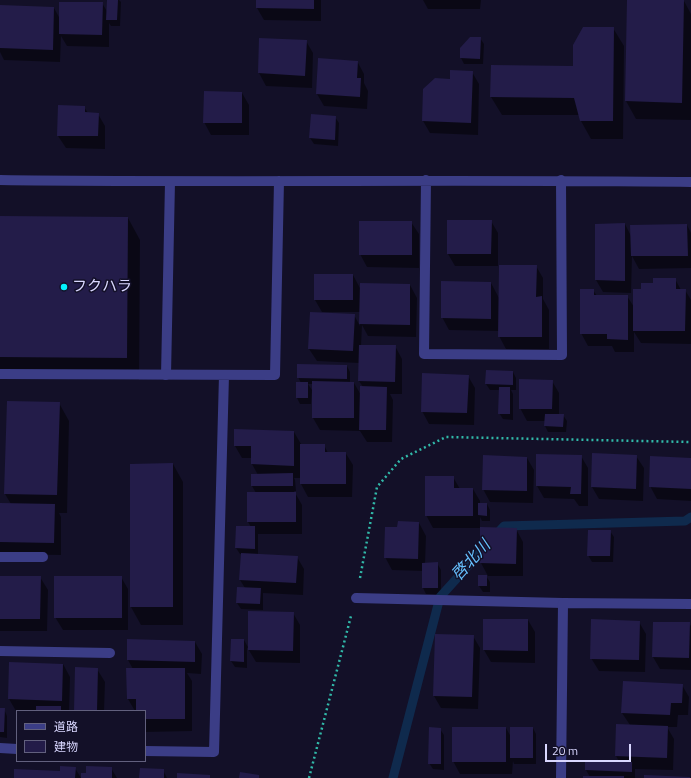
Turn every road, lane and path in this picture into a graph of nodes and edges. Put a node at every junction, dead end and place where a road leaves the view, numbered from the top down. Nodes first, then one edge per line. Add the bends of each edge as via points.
1 (0, 180) edge
2 (426, 180) junction
3 (561, 180) junction
4 (279, 181) junction
5 (170, 182) junction
6 (691, 182) edge
7 (0, 374) edge
8 (166, 375) junction
9 (224, 375) junction
10 (691, 442) edge
11 (0, 557) edge
12 (43, 557) dead end
13 (356, 598) junction
14 (563, 603) junction
15 (691, 604) edge
16 (0, 651) edge
17 (110, 653) dead end
18 (0, 748) edge
19 (16, 749) edge
20 (146, 750) edge
21 (308, 778) edge
22 (561, 778) edge

1 - 5 street
2 - 3 street
2 - 3 street via 424,354 562,355
2 - 4 street
3 - 6 street
4 - 5 street
4 - 9 street via 275,375
5 - 8 street
7 - 8 street
8 - 9 street
9 - 20 street via 214,752
10 - 13 path via 446,437 401,459 377,487
11 - 12 street
13 - 14 street
13 - 21 path
14 - 15 street
14 - 22 street
16 - 17 street
18 - 19 street

